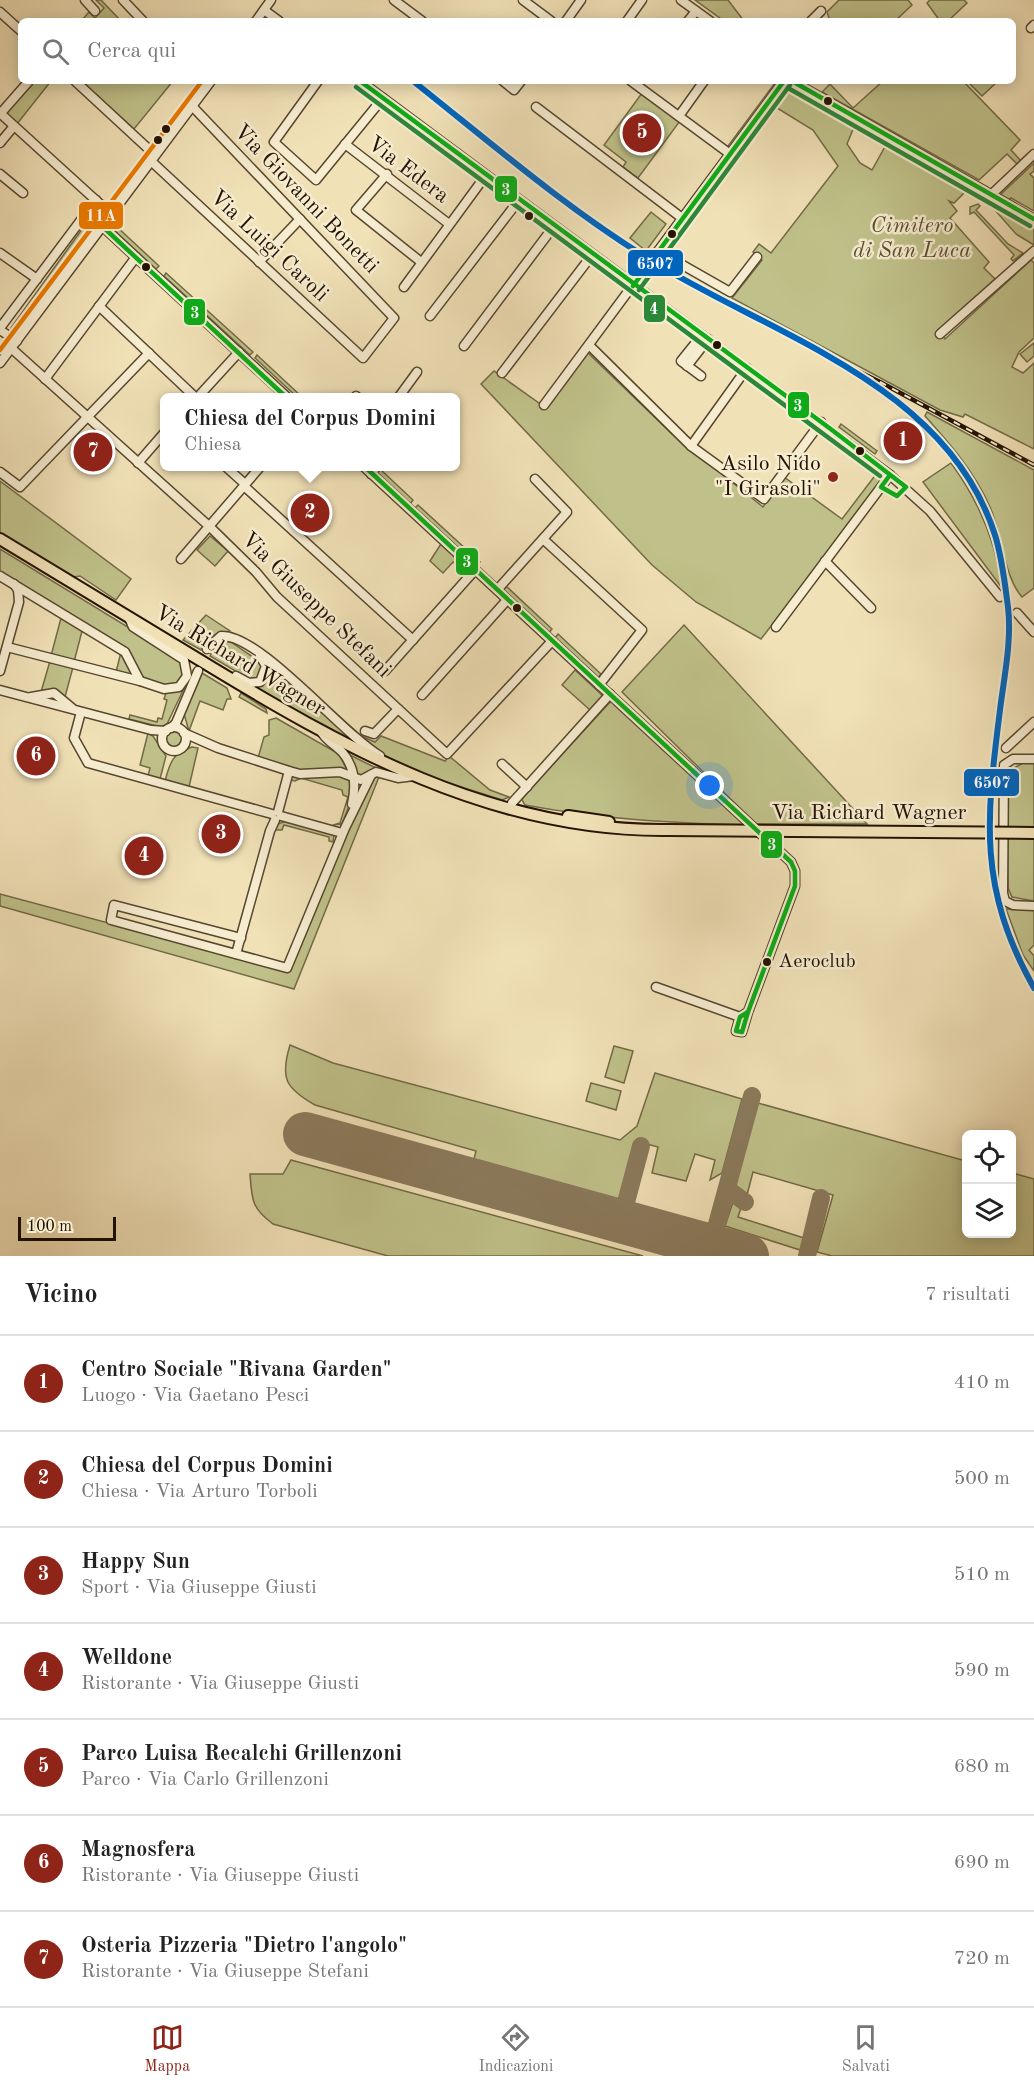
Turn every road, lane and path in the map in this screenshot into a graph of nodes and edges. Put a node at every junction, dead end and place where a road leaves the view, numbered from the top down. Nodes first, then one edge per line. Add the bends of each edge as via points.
1 (85, 0) edge
2 (123, 0) edge
3 (271, 0) edge
4 (394, 0) edge
5 (523, 0) edge
6 (581, 0) edge
7 (642, 0) edge
8 (681, 0) edge
9 (264, 10) junction
10 (95, 11) dead end
11 (696, 11) junction
12 (820, 11) dead end
13 (0, 12) edge
14 (140, 18) edge
15 (258, 18) edge
16 (275, 18) edge
17 (418, 18) edge
18 (547, 18) edge
19 (568, 18) edge
20 (629, 18) edge
21 (690, 18) edge
22 (706, 18) edge
23 (814, 18) edge
24 (18, 28) edge
25 (26, 84) edge
26 (78, 84) edge
27 (316, 84) edge
28 (364, 84) edge
29 (507, 84) edge
30 (519, 84) edge
31 (641, 84) edge
32 (702, 84) edge
33 (782, 84) edge
34 (797, 84) edge
35 (208, 85) edge
36 (382, 98) junction
37 (192, 106) junction
38 (536, 107) dead end
39 (0, 114) edge
40 (679, 116) junction
41 (14, 126) junction
42 (0, 143) edge
43 (345, 144) junction
44 (730, 154) junction
45 (1034, 154) edge
46 (153, 158) junction
47 (0, 174) edge
48 (387, 174) junction
49 (486, 175) junction
50 (23, 193) dead end
51 (992, 195) junction
52 (96, 200) junction
53 (519, 200) junction
54 (111, 214) junction
55 (300, 219) junction
56 (682, 219) junction
57 (1034, 219) edge
58 (449, 224) junction
59 (102, 226) junction
60 (554, 226) junction
61 (657, 251) junction
62 (1034, 251) edge
63 (0, 253) edge
64 (592, 255) junction
65 (756, 256) dead end
66 (136, 257) junction
67 (259, 262) junction
68 (421, 262) junction
69 (37, 279) junction
70 (633, 286) junction
71 (404, 287) dead end
72 (99, 306) junction
73 (430, 316) dead end
74 (0, 329) edge
75 (940, 334) dead end
76 (705, 337) junction
77 (14, 344) junction
78 (589, 345) junction
79 (464, 346) dead end
80 (239, 352) junction
81 (149, 353) junction
82 (363, 358) joint
83 (0, 363) edge
84 (747, 368) junction
85 (417, 372) dead end
86 (502, 374) dead end
87 (700, 376) dead end
88 (45, 379) junction
89 (192, 393) edge
90 (202, 393) edge
91 (283, 393) edge
92 (402, 393) edge
93 (544, 405) dead end
94 (87, 417) junction
95 (821, 422) junction
96 (160, 439) edge
97 (691, 446) junction
98 (138, 463) junction
99 (230, 471) edge
100 (257, 471) edge
101 (368, 471) edge
102 (373, 471) edge
103 (0, 472) edge
104 (371, 474) junction
105 (890, 475) junction
106 (535, 479) dead end
107 (244, 485) junction
108 (210, 527) junction
109 (0, 539) edge
110 (543, 540) junction
111 (181, 559) dead end
112 (825, 561) junction
113 (475, 570) junction
114 (0, 576) edge
115 (13, 584) junction
116 (497, 590) junction
117 (1000, 597) dead end
118 (507, 600) junction
119 (871, 608) dead end
120 (1017, 613) dead end
121 (129, 617) junction
122 (776, 627) dead end
123 (1034, 632) edge
124 (413, 640) junction
125 (552, 641) junction
126 (7, 647) junction
127 (207, 649) dead end
128 (253, 649) junction
129 (208, 665) junction
130 (198, 671) dead end
131 (385, 671) dead end
132 (0, 672) edge
133 (140, 681) junction
134 (599, 685) junction
135 (0, 690) edge
136 (610, 694) junction
137 (422, 695) dead end
138 (398, 709) junction
139 (81, 712) junction
140 (181, 712) junction
141 (1034, 722) edge
142 (151, 730) junction
143 (168, 730) junction
144 (365, 731) dead end
145 (183, 732) junction
146 (322, 733) junction
147 (162, 742) junction
148 (181, 748) junction
149 (218, 748) junction
150 (1006, 748) dead end
151 (1034, 759) edge
152 (502, 764) dead end
153 (289, 771) junction
154 (372, 775) junction
155 (418, 777) junction
156 (354, 779) junction
157 (527, 787) junction
158 (458, 792) junction
159 (512, 803) junction
160 (276, 816) junction
161 (668, 830) junction
162 (343, 831) junction
163 (1034, 833) edge
164 (1034, 906) edge
165 (241, 938) junction
166 (236, 954) junction
167 (656, 987) dead end

1 - 10 street
2 - 14 street
3 - 9 street
4 - 17 street
5 - 18 street
6 - 19 street
7 - 20 street
8 - 11 street
9 - 15 street
9 - 16 street
11 - 21 street
11 - 22 street
12 - 23 street
13 - 24 street
25 - 39 street
26 - 46 street, Via Luigi Caroli
27 - 43 street via 274,142 316,180
28 - 36 street
29 - 30 street via 514,90
31 - 40 street
32 - 40 street
33 - 44 street
34 - 51 street
35 - 37 street
36 - 43 street
36 - 49 street
37 - 46 street
37 - 55 street, Via Giovanni Bonetti
38 - 56 street
39 - 41 street
40 - 44 street
41 - 42 street
41 - 52 street
43 - 48 street, Via Edera
44 - 56 street
45 - 51 street
46 - 54 street
46 - 67 street, Via Luigi Caroli
47 - 50 street
48 - 58 street, Via Edera
48 - 68 street via 356,210
49 - 53 street
49 - 58 street
51 - 57 street
52 - 54 street
52 - 69 street
53 - 60 street
53 - 73 street
54 - 59 street
55 - 67 street
55 - 82 street, Via Giovanni Bonetti via 394,318
56 - 61 street
58 - 68 street
59 - 66 street
59 - 77 street
60 - 64 street
60 - 79 street
61 - 65 street via 730,292
61 - 70 street
62 - 75 street
63 - 69 street
64 - 70 street
64 - 86 street
66 - 72 street
66 - 80 street
67 - 82 street, Via Luigi Caroli
68 - 71 street
69 - 74 street
70 - 76 street
70 - 78 street
72 - 81 street
72 - 88 street
74 - 77 street, Via Giuseppe Stefani
76 - 84 street
76 - 87 street via 681,361
77 - 83 street
77 - 88 street, Via Giuseppe Stefani
78 - 93 street
78 - 97 street
80 - 90 street
80 - 91 street
81 - 89 street
81 - 94 street
84 - 95 street
84 - 97 street
85 - 92 street
88 - 94 street, Via Giuseppe Stefani
94 - 98 street, Via Giuseppe Stefani
94 - 103 street via 20,487
95 - 97 street via 764,499
95 - 105 street
96 - 98 street
98 - 108 street, Via Giuseppe Stefani
99 - 107 street
100 - 107 street
101 - 104 street
102 - 104 street
104 - 113 street
105 - 112 street
105 - 117 street via 930,511
106 - 110 street via 567,512
107 - 108 street
107 - 124 street
108 - 111 street, Via Giuseppe Stefani
108 - 138 street, Via Giuseppe Stefani via 277,597
109 - 121 main road, Via Richard Wagner
110 - 116 street
110 - 134 street via 642,630
112 - 119 street
112 - 122 street
113 - 116 street
113 - 124 street
114 - 115 street
115 - 126 street via 19,598
115 - 133 street via 125,652
116 - 118 street
118 - 125 street
118 - 137 street
120 - 123 street
121 - 129 main road, Via Richard Wagner
121 - 133 street via 133,627 181,657 188,671 182,684 172,690
124 - 131 street
125 - 134 street
125 - 138 street, Via Giuseppe Stefani via 447,754
126 - 132 street
126 - 133 street
127 - 128 street via 216,638 226,635
128 - 129 street via 266,666 260,682 249,683 220,666
128 - 155 street via 377,754
129 - 146 main road, Via Richard Wagner
130 - 140 street
134 - 136 street
135 - 139 street via 26,698 54,693
136 - 157 street
136 - 167 street via 794,866 796,878 744,1015
138 - 144 street, Via Giuseppe Stefani via 374,734
139 - 142 street
139 - 160 street via 74,738 88,763
140 - 143 street
140 - 145 street
141 - 150 street
142 - 143 street
142 - 147 street
143 - 145 street
143 - 147 street
145 - 148 street via 186,740
145 - 149 street
146 - 155 main road, Via Richard Wagner
146 - 156 street via 342,752
147 - 148 street via 171,751
148 - 149 street
149 - 153 street
151 - 164 street via 1013,759 1004,765 1002,844 1005,901
152 - 157 street
153 - 156 street via 340,772
153 - 160 street
154 - 155 street via 380,772 398,778
154 - 156 street via 364,780
154 - 162 street
155 - 158 main road, Via Richard Wagner
156 - 162 street via 355,794
157 - 159 street
158 - 159 main road, Via Richard Wagner
158 - 161 main road, Via Richard Wagner via 569,823 622,830
159 - 161 main road, Via Richard Wagner
160 - 162 street
160 - 165 street
161 - 163 main road, Via Richard Wagner, bridge
162 - 166 street via 286,968
165 - 166 street
165 - 166 street via 114,905 111,920

